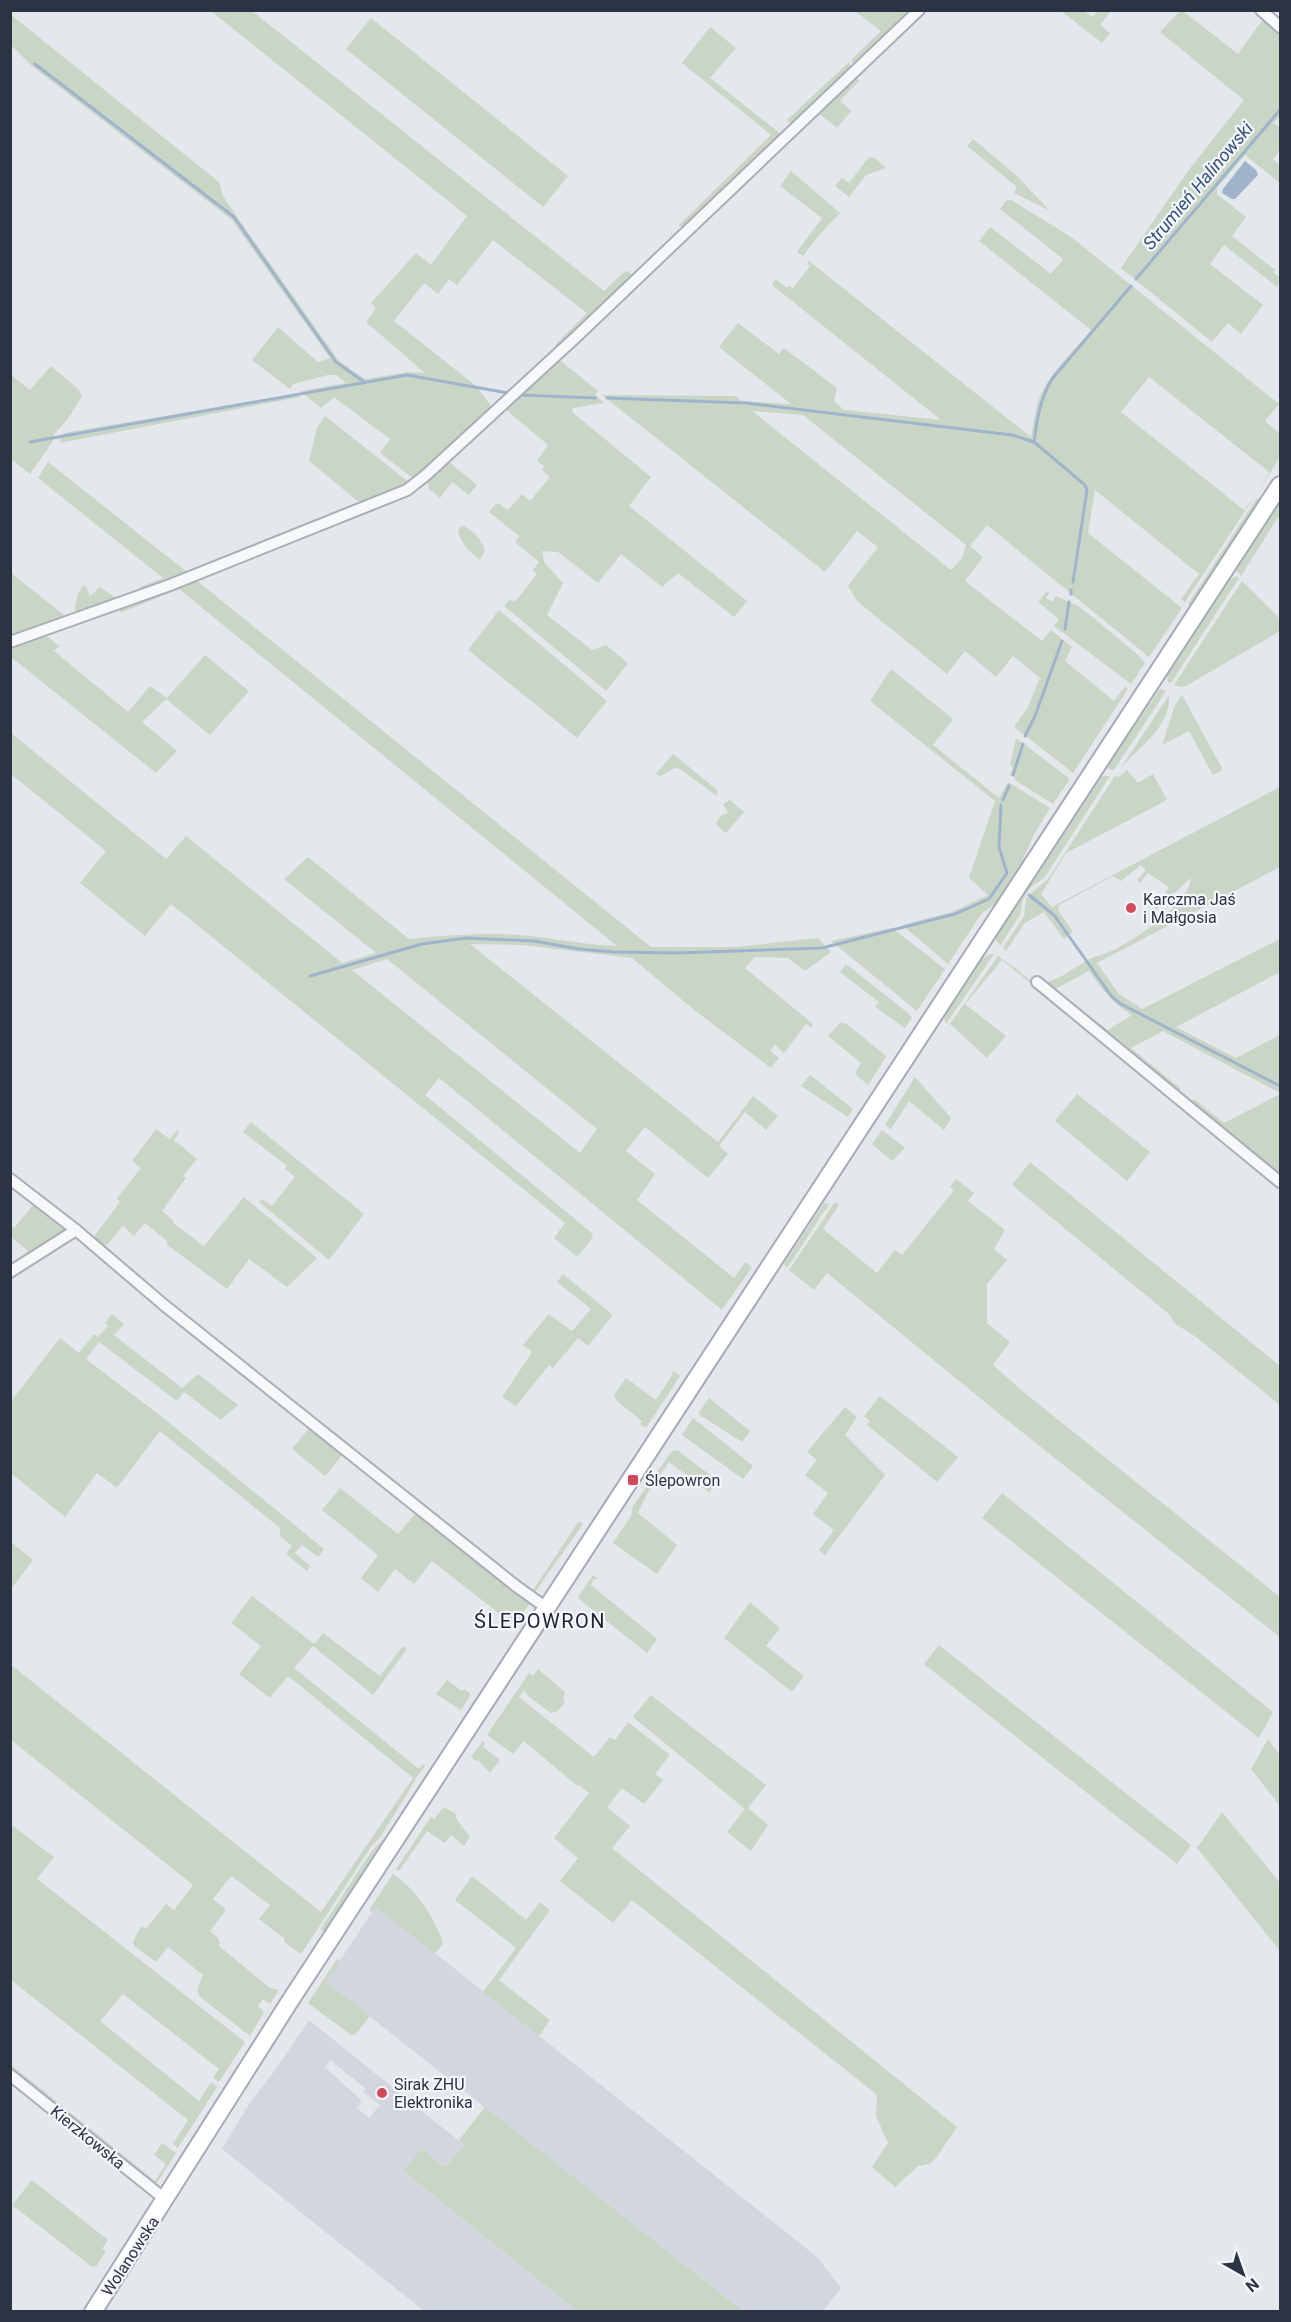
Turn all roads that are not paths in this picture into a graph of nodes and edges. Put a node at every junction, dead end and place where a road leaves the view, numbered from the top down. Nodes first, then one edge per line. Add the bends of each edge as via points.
1 (919, 10) edge
2 (1261, 10) edge
3 (1281, 27) edge
4 (1281, 485) edge
5 (10, 642) edge
6 (1038, 982) dead end
7 (10, 1179) edge
8 (1281, 1182) edge
9 (76, 1230) junction
10 (10, 1272) edge
11 (548, 1609) junction
12 (10, 2075) edge
13 (166, 2200) junction
14 (93, 2312) edge

1 - 5 street via 576,337 407,490 170,585
2 - 3 street
4 - 11 main road, Wolanowska
6 - 8 street
7 - 9 street
9 - 10 street
9 - 11 street via 164,1305
11 - 13 main road, Wolanowska via 290,2001
12 - 13 street, Kierzkowska
13 - 14 main road, Wolanowska

